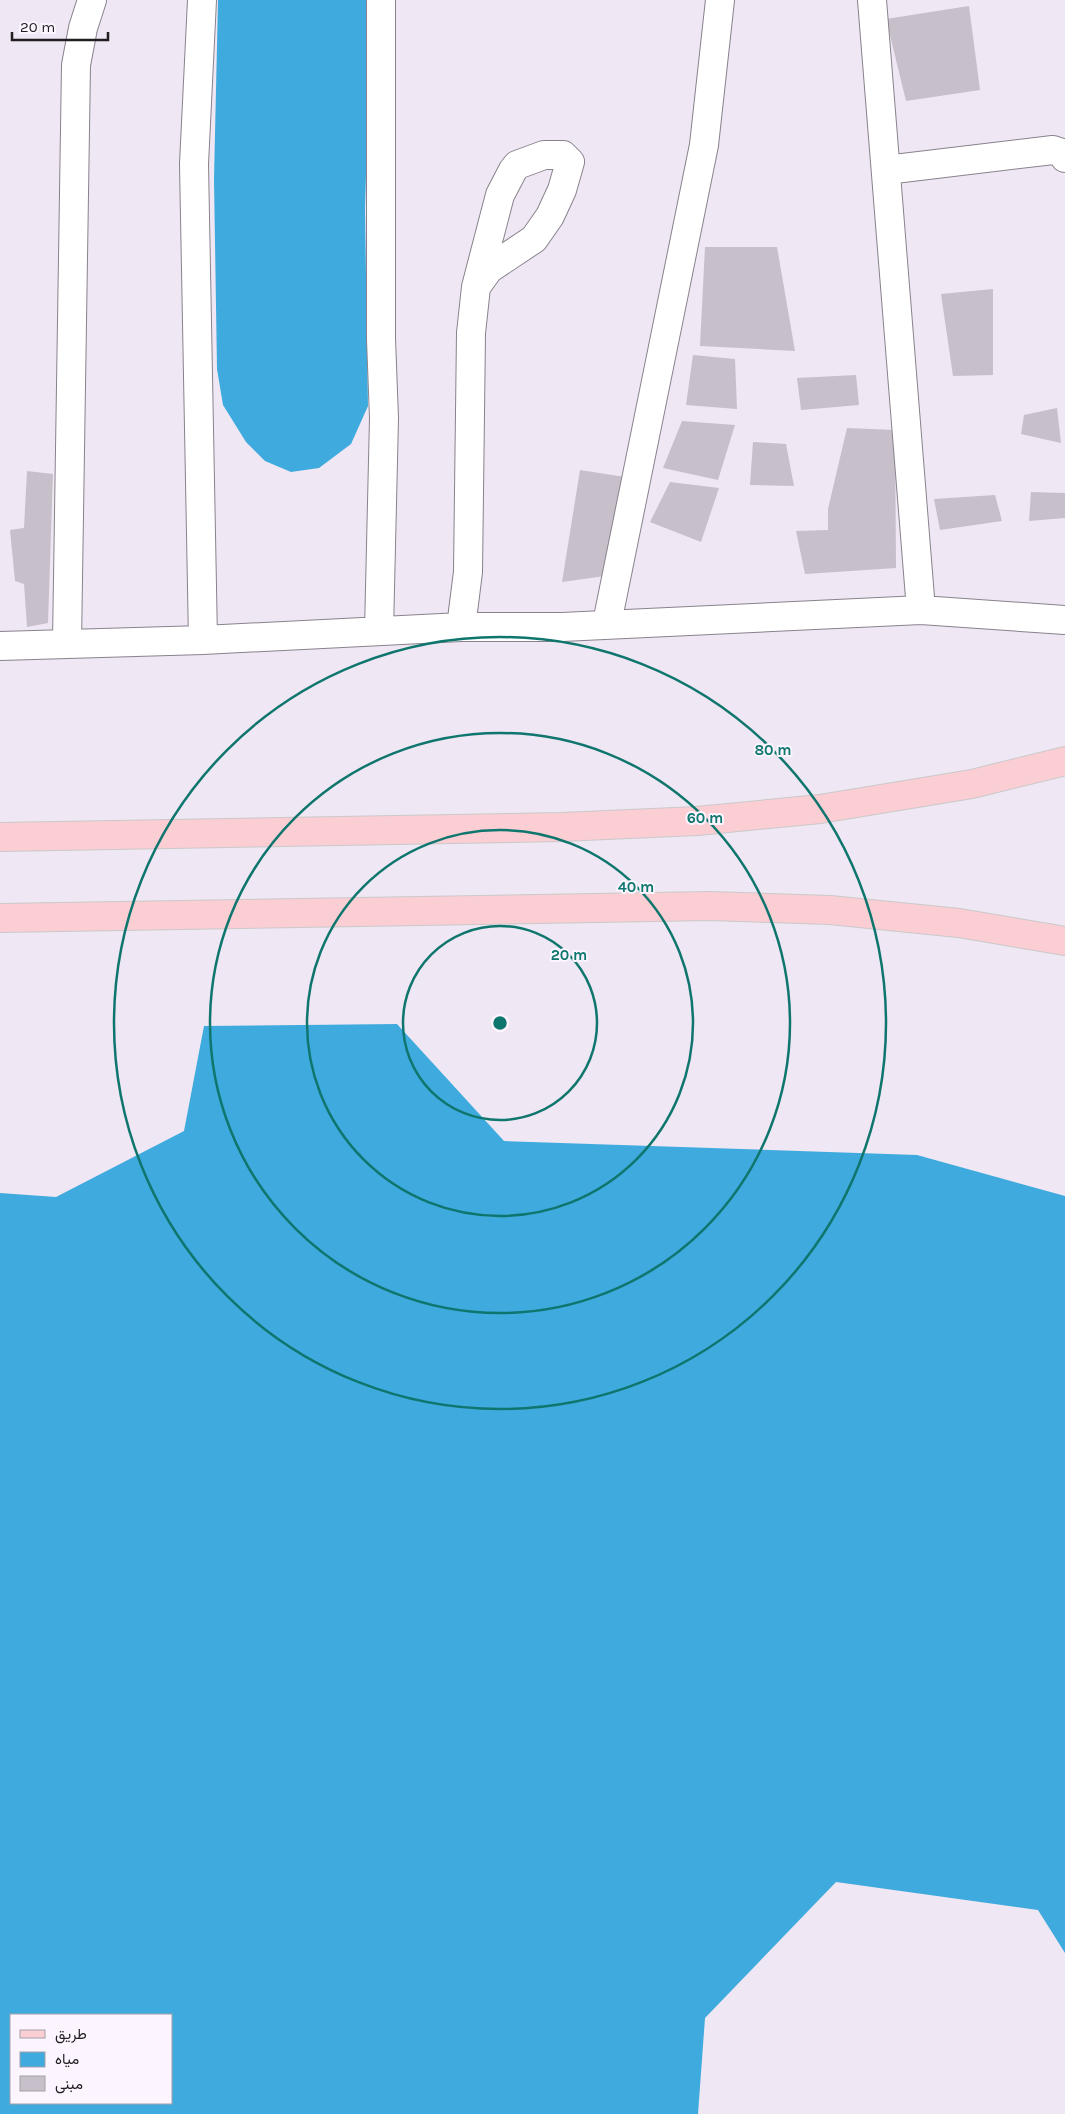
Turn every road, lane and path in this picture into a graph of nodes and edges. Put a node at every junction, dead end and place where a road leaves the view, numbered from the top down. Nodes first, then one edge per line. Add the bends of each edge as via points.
1 (92, 0) edge
2 (202, 0) edge
3 (381, 0) edge
4 (720, 0) edge
5 (872, 0) edge
6 (1065, 158) edge
7 (886, 170) junction
8 (476, 287) junction
9 (921, 610) junction
10 (1065, 620) edge
11 (607, 623) junction
12 (461, 627) junction
13 (380, 631) junction
14 (203, 640) junction
15 (67, 642) junction
16 (0, 646) edge
17 (1065, 761) edge
18 (0, 837) edge
19 (0, 918) edge
20 (1065, 941) edge

1 - 15 street via 76,65
2 - 14 street via 194,164
3 - 13 street via 384,418
4 - 11 street via 704,145
5 - 7 street
6 - 7 street via 1053,150
7 - 9 street
8 - 8 street via 489,269 534,239 550,216 570,162 563,155 544,155 513,170 500,195
8 - 12 street via 471,333 468,572
9 - 10 street
9 - 11 street
11 - 12 street via 562,627
12 - 13 street
13 - 14 street
14 - 15 street
15 - 16 street
17 - 18 main road via 972,784 820,809 697,821 562,827
19 - 20 main road via 710,906 830,910 959,922

